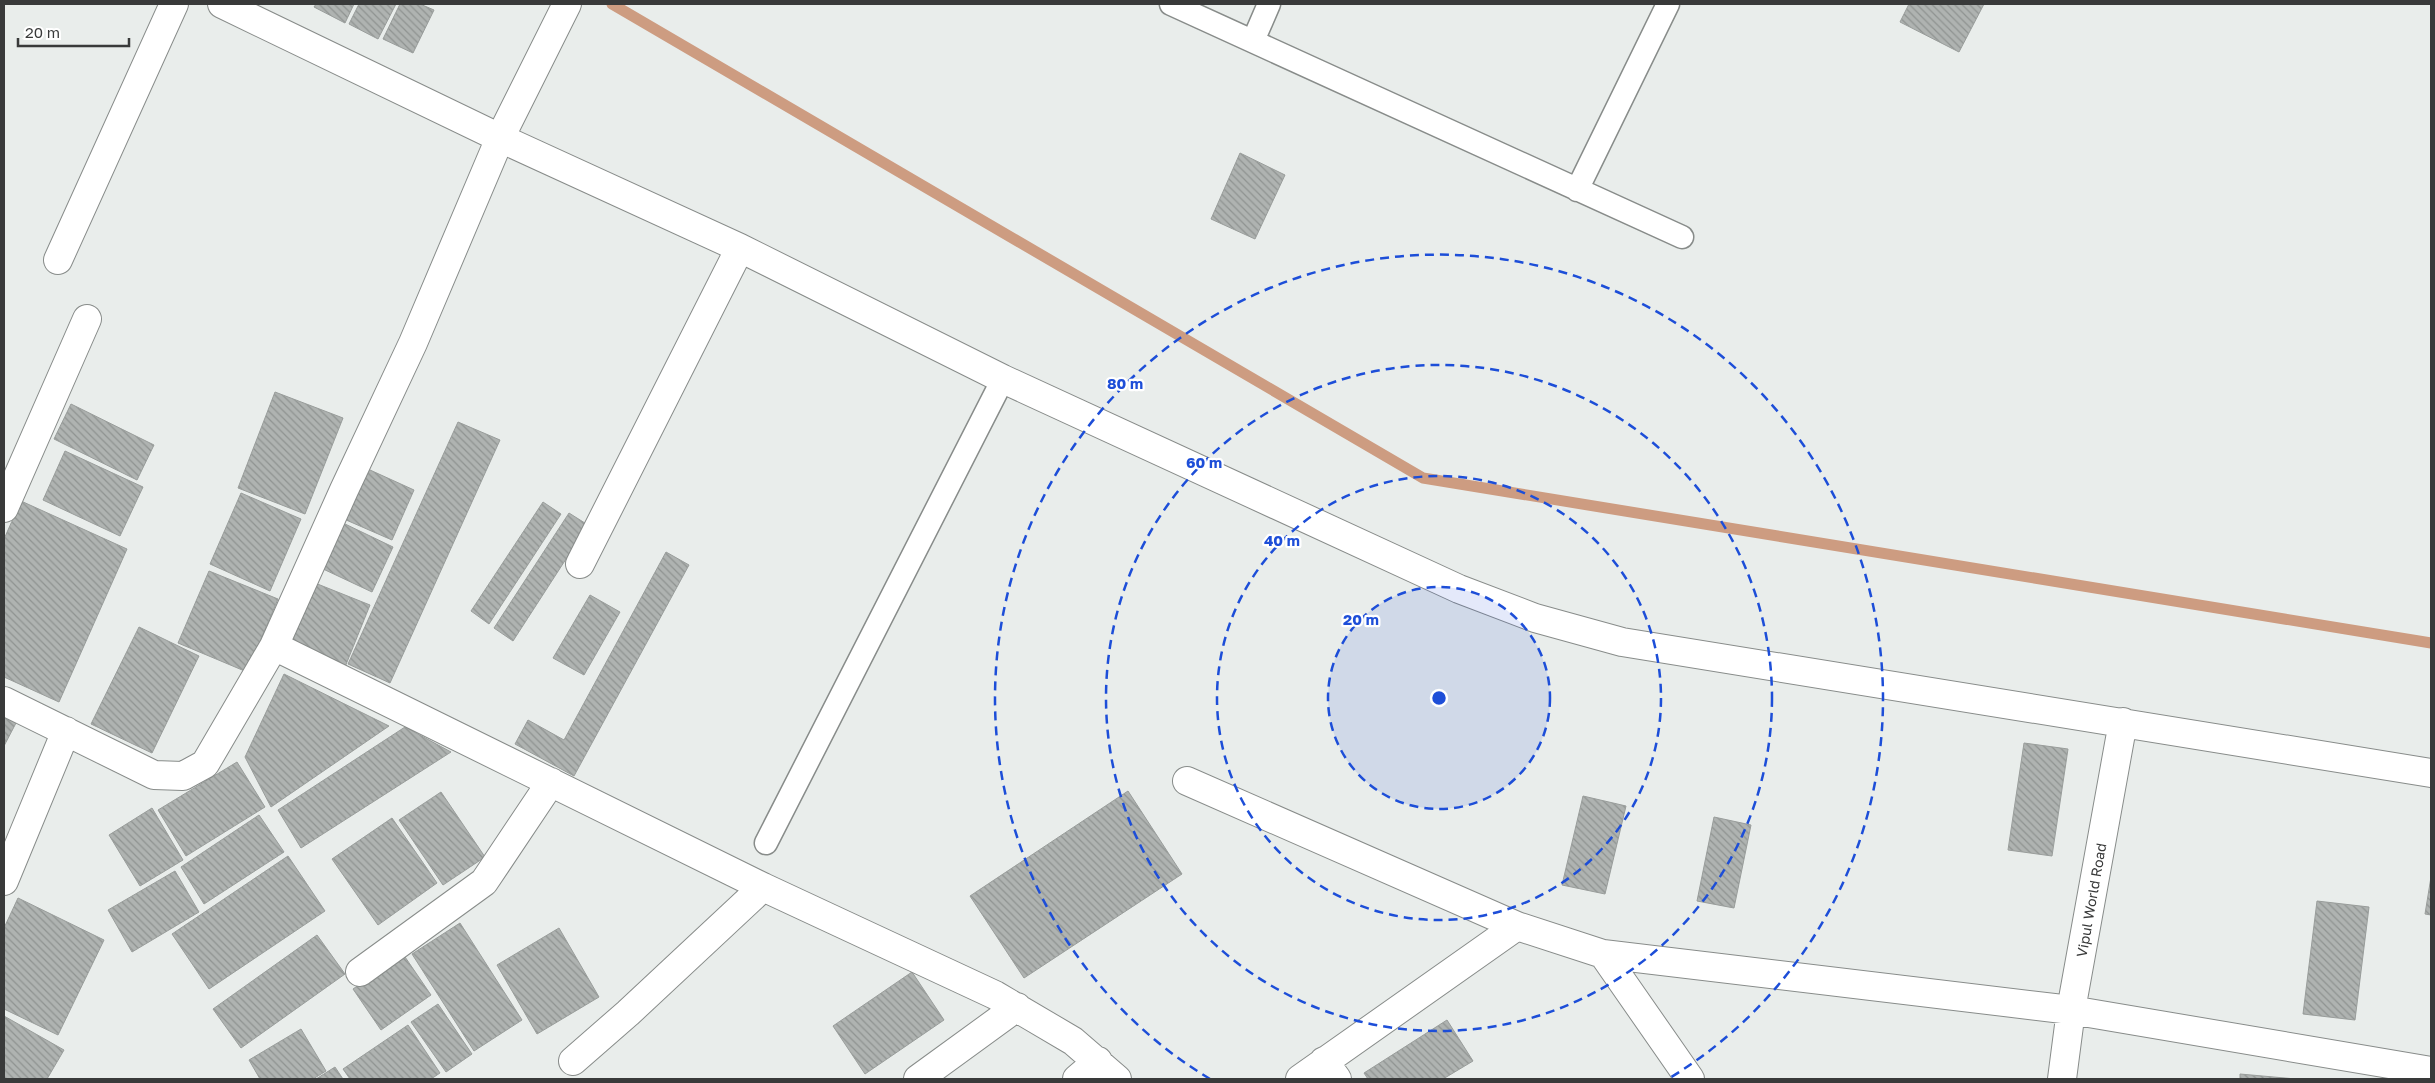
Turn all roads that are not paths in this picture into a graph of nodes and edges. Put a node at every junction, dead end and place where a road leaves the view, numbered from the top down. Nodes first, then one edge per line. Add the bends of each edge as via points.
1 (174, 4) edge
2 (222, 4) edge
3 (567, 4) edge
4 (1171, 4) edge
5 (1269, 4) edge
6 (1668, 4) edge
7 (1252, 42) junction
8 (500, 138) junction
9 (1578, 190) junction
10 (1682, 237) dead end
11 (740, 248) junction
12 (58, 260) dead end
13 (87, 320) dead end
14 (1003, 379) junction
15 (4, 508) edge
16 (580, 564) dead end
17 (274, 646) junction
18 (4, 701) edge
19 (2123, 722) junction
20 (66, 731) junction
21 (2431, 773) edge
22 (1187, 781) dead end
23 (551, 782) junction
24 (766, 843) dead end
25 (4, 881) edge
26 (763, 887) junction
27 (1516, 926) junction
28 (1603, 954) junction
29 (360, 972) dead end
30 (1017, 1007) junction
31 (2071, 1010) junction
32 (573, 1061) dead end
33 (1098, 1061) junction
34 (1331, 1070) edge
35 (2383, 1071) edge
36 (2431, 1071) edge
37 (918, 1079) edge
38 (1077, 1079) edge
39 (1118, 1079) edge
40 (1300, 1079) edge
41 (1690, 1079) edge
42 (2062, 1079) edge

1 - 12 street
2 - 8 street
3 - 8 street
4 - 7 lane
5 - 7 lane
6 - 9 lane
7 - 9 lane
8 - 11 street
8 - 17 street via 413,343
9 - 10 lane
11 - 14 street
11 - 16 street
13 - 15 street
14 - 19 street via 1459,589 1535,618 1622,642
14 - 24 lane
17 - 20 street via 205,764 183,776 154,775
17 - 23 street
18 - 20 street
19 - 21 street
19 - 31 street, Vipul World Road
20 - 25 street
22 - 27 street
23 - 26 street
23 - 29 street via 484,882
26 - 30 street
26 - 32 street
27 - 28 street
27 - 34 street
28 - 31 street
28 - 41 street
30 - 33 street via 1073,1041
30 - 37 street
31 - 35 street
31 - 42 street, Vipul World Road
33 - 38 street
33 - 39 street
34 - 40 street
35 - 36 street

